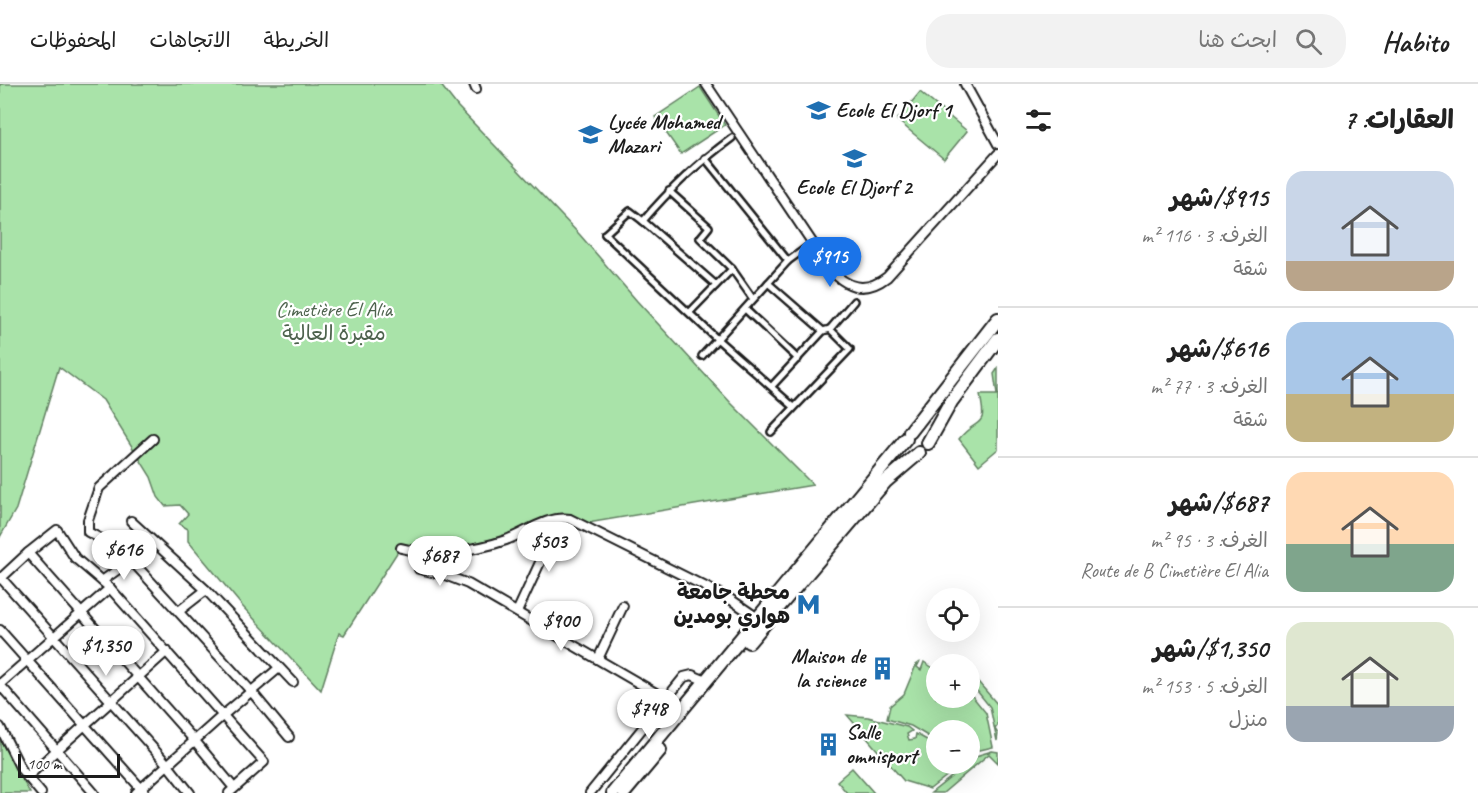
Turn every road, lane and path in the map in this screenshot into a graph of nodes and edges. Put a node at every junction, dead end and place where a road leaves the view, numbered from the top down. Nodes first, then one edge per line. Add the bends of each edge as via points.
1 (706, 84) edge
2 (965, 84) edge
3 (732, 138) dead end
4 (998, 144) edge
5 (998, 154) edge
6 (705, 158) junction
7 (669, 191) junction
8 (643, 220) junction
9 (806, 248) dead end
10 (788, 261) junction
11 (732, 269) junction
12 (768, 283) junction
13 (716, 285) junction
14 (753, 299) junction
15 (854, 301) dead end
16 (745, 309) junction
17 (690, 312) junction
18 (998, 320) edge
19 (830, 329) junction
20 (823, 331) junction
21 (717, 339) junction
22 (998, 339) edge
23 (702, 356) dead end
24 (798, 359) junction
25 (772, 386) junction
26 (794, 407) junction
27 (771, 432) dead end
28 (908, 435) junction
29 (153, 439) dead end
30 (928, 443) junction
31 (919, 453) junction
32 (131, 521) dead end
33 (570, 537) dead end
34 (400, 548) dead end
35 (28, 553) junction
36 (131, 560) junction
37 (419, 569) dead end
38 (800, 576) junction
39 (1, 578) edge
40 (102, 580) junction
41 (110, 588) junction
42 (206, 590) junction
43 (622, 606) dead end
44 (179, 611) junction
45 (517, 612) junction
46 (81, 613) junction
47 (762, 621) junction
48 (0, 630) edge
49 (53, 637) junction
50 (167, 651) junction
51 (598, 659) junction
52 (27, 661) junction
53 (279, 669) junction
54 (138, 677) junction
55 (706, 681) junction
56 (293, 682) dead end
57 (0, 685) edge
58 (251, 691) junction
59 (666, 699) junction
60 (111, 702) junction
61 (222, 716) junction
62 (85, 726) junction
63 (0, 727) edge
64 (289, 737) dead end
65 (195, 741) junction
66 (57, 751) junction
67 (167, 764) junction
68 (27, 777) junction
69 (231, 791) edge
70 (141, 792) edge
71 (41, 793) edge
72 (94, 793) edge
73 (190, 793) edge
74 (590, 793) edge
75 (613, 793) edge
76 (624, 793) edge

1 - 5 street via 830,269 851,286 871,286 887,277
2 - 4 street
3 - 6 street
6 - 7 street
6 - 10 street
7 - 8 street
7 - 11 street via 709,227 700,238
8 - 13 street
8 - 17 street via 630,211 606,234
9 - 10 street
10 - 12 street
11 - 13 street
11 - 14 street
12 - 14 street
12 - 20 street
13 - 17 street
14 - 16 street
15 - 19 street
16 - 21 street
16 - 24 street
17 - 21 street
18 - 28 main road
19 - 20 street
19 - 26 street via 850,349
20 - 24 street
21 - 23 street
21 - 25 street
22 - 30 main road via 951,402
24 - 25 street
25 - 26 street
26 - 27 street
28 - 30 main road via 917,430 923,432
28 - 31 main road via 906,445 910,451
28 - 38 main road
29 - 36 street via 99,488 88,520 88,532
30 - 31 main road
31 - 38 main road via 890,477
32 - 42 street
33 - 45 street via 562,546 549,543
34 - 47 street via 429,553 480,547 566,518 730,599
35 - 39 street
35 - 40 street via 57,530 75,558
35 - 46 street
36 - 40 street
36 - 44 street
37 - 45 street via 468,585
38 - 47 main road
39 - 49 street
40 - 41 street
41 - 46 street
41 - 50 street
42 - 44 street
42 - 53 street
43 - 51 street
44 - 58 street
45 - 51 street
46 - 49 street
46 - 54 street
47 - 55 main road
47 - 76 main road
48 - 52 street
49 - 52 street
49 - 60 street
50 - 54 street
50 - 61 street
51 - 59 street
52 - 57 street
52 - 62 street
53 - 56 street
53 - 58 street
54 - 60 street
54 - 65 street
55 - 59 street via 688,675
55 - 75 main road
57 - 66 street
58 - 61 street
58 - 64 street
59 - 74 street
60 - 62 street
60 - 67 street
61 - 65 street
61 - 69 street via 264,762
62 - 66 street
62 - 70 street
63 - 68 street
65 - 67 street
65 - 69 street
66 - 68 street
66 - 72 street
67 - 70 street
67 - 73 street
68 - 71 street

